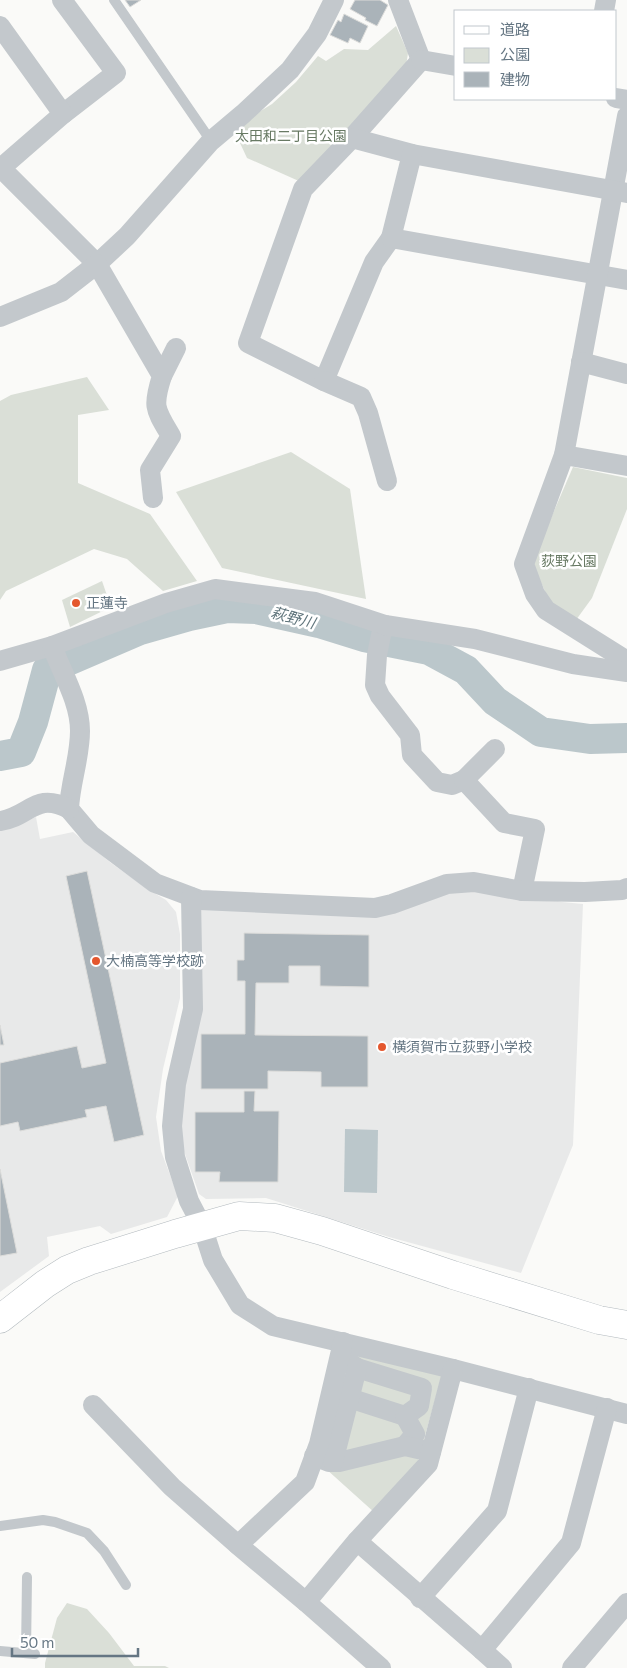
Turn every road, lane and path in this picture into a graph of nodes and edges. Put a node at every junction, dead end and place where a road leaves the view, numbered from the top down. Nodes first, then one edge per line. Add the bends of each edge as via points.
1 (62, 0) edge
2 (114, 0) edge
3 (334, 0) edge
4 (398, 0) edge
5 (0, 26) edge
6 (421, 60) junction
7 (454, 66) edge
8 (63, 114) junction
9 (627, 116) edge
10 (352, 138) junction
11 (211, 141) junction
12 (412, 154) junction
13 (620, 191) edge
14 (391, 238) junction
15 (97, 264) junction
16 (598, 274) junction
17 (627, 280) edge
18 (0, 317) edge
19 (176, 348) dead end
20 (581, 362) junction
21 (627, 374) edge
22 (162, 376) junction
23 (324, 381) junction
24 (564, 455) junction
25 (627, 466) edge
26 (387, 481) dead end
27 (153, 498) dead end
28 (383, 630) junction
29 (52, 646) junction
30 (0, 661) edge
31 (627, 664) edge
32 (627, 672) edge
33 (495, 748) dead end
34 (464, 780) junction
35 (69, 809) junction
36 (0, 821) edge
37 (627, 888) edge
38 (522, 891) junction
39 (191, 897) junction
40 (202, 1226) junction
41 (0, 1319) edge
42 (627, 1325) edge
43 (341, 1349) junction
44 (357, 1368) junction
45 (453, 1369) junction
46 (529, 1388) junction
47 (349, 1398) junction
48 (93, 1406) dead end
49 (607, 1408) junction
50 (627, 1414) edge
51 (405, 1416) junction
52 (405, 1446) junction
53 (431, 1452) junction
54 (324, 1459) junction
55 (0, 1526) edge
56 (357, 1541) junction
57 (238, 1545) junction
58 (27, 1577) dead end
59 (126, 1585) dead end
60 (420, 1598) junction
61 (306, 1602) junction
62 (627, 1604) edge
63 (482, 1650) junction
64 (0, 1651) edge
65 (381, 1668) edge
66 (502, 1668) edge
67 (572, 1668) edge

1 - 8 street via 116,73
2 - 11 lane
3 - 11 street via 317,34 290,70
4 - 6 street
5 - 8 street
6 - 7 street
6 - 10 street
8 - 15 street via 1,168
9 - 13 street
10 - 12 street
10 - 23 street via 303,189 248,343
11 - 15 street via 127,236
12 - 13 street
12 - 14 street
13 - 16 street
14 - 16 street
14 - 23 street via 374,262
15 - 18 street via 61,292
15 - 22 street
16 - 17 street
16 - 20 street
19 - 22 street
20 - 21 street
20 - 24 street
22 - 27 street via 156,410 171,436 150,470
23 - 26 street via 361,397
24 - 25 street
24 - 31 street via 524,564 535,594 546,610
28 - 29 street via 315,602 215,589 166,603
28 - 32 street via 475,639 573,664
28 - 34 street via 375,686 380,696 410,735 412,755 437,782 452,785
29 - 30 street
29 - 35 street via 77,709 80,731
33 - 34 street
34 - 38 street via 504,823 535,829
35 - 36 street via 58,803 42,802
35 - 39 street via 90,835 155,883
37 - 38 street via 585,892
38 - 39 street via 474,882 447,884 376,908
39 - 40 street via 193,1009 176,1084 172,1126 175,1158
40 - 41 street via 67,1270
40 - 42 street via 239,1216 275,1218 599,1320
40 - 43 street via 213,1260 240,1305 273,1326
43 - 44 street
43 - 45 street
43 - 54 street via 319,1444
44 - 47 street
44 - 51 street via 422,1388 419,1406
45 - 46 street
45 - 53 street
46 - 49 street
46 - 60 street via 497,1510
47 - 51 street
47 - 54 street
48 - 57 street via 172,1487
49 - 50 street
49 - 63 street via 571,1543
51 - 52 street via 415,1434
52 - 53 street
52 - 54 street via 340,1462
53 - 56 street via 428,1464
54 - 57 street via 305,1482
55 - 59 lane via 43,1520 87,1533 104,1551
56 - 60 street
56 - 61 street
57 - 61 street
58 - 64 lane via 31,1654
60 - 63 street
61 - 65 street
62 - 67 street
63 - 66 street

